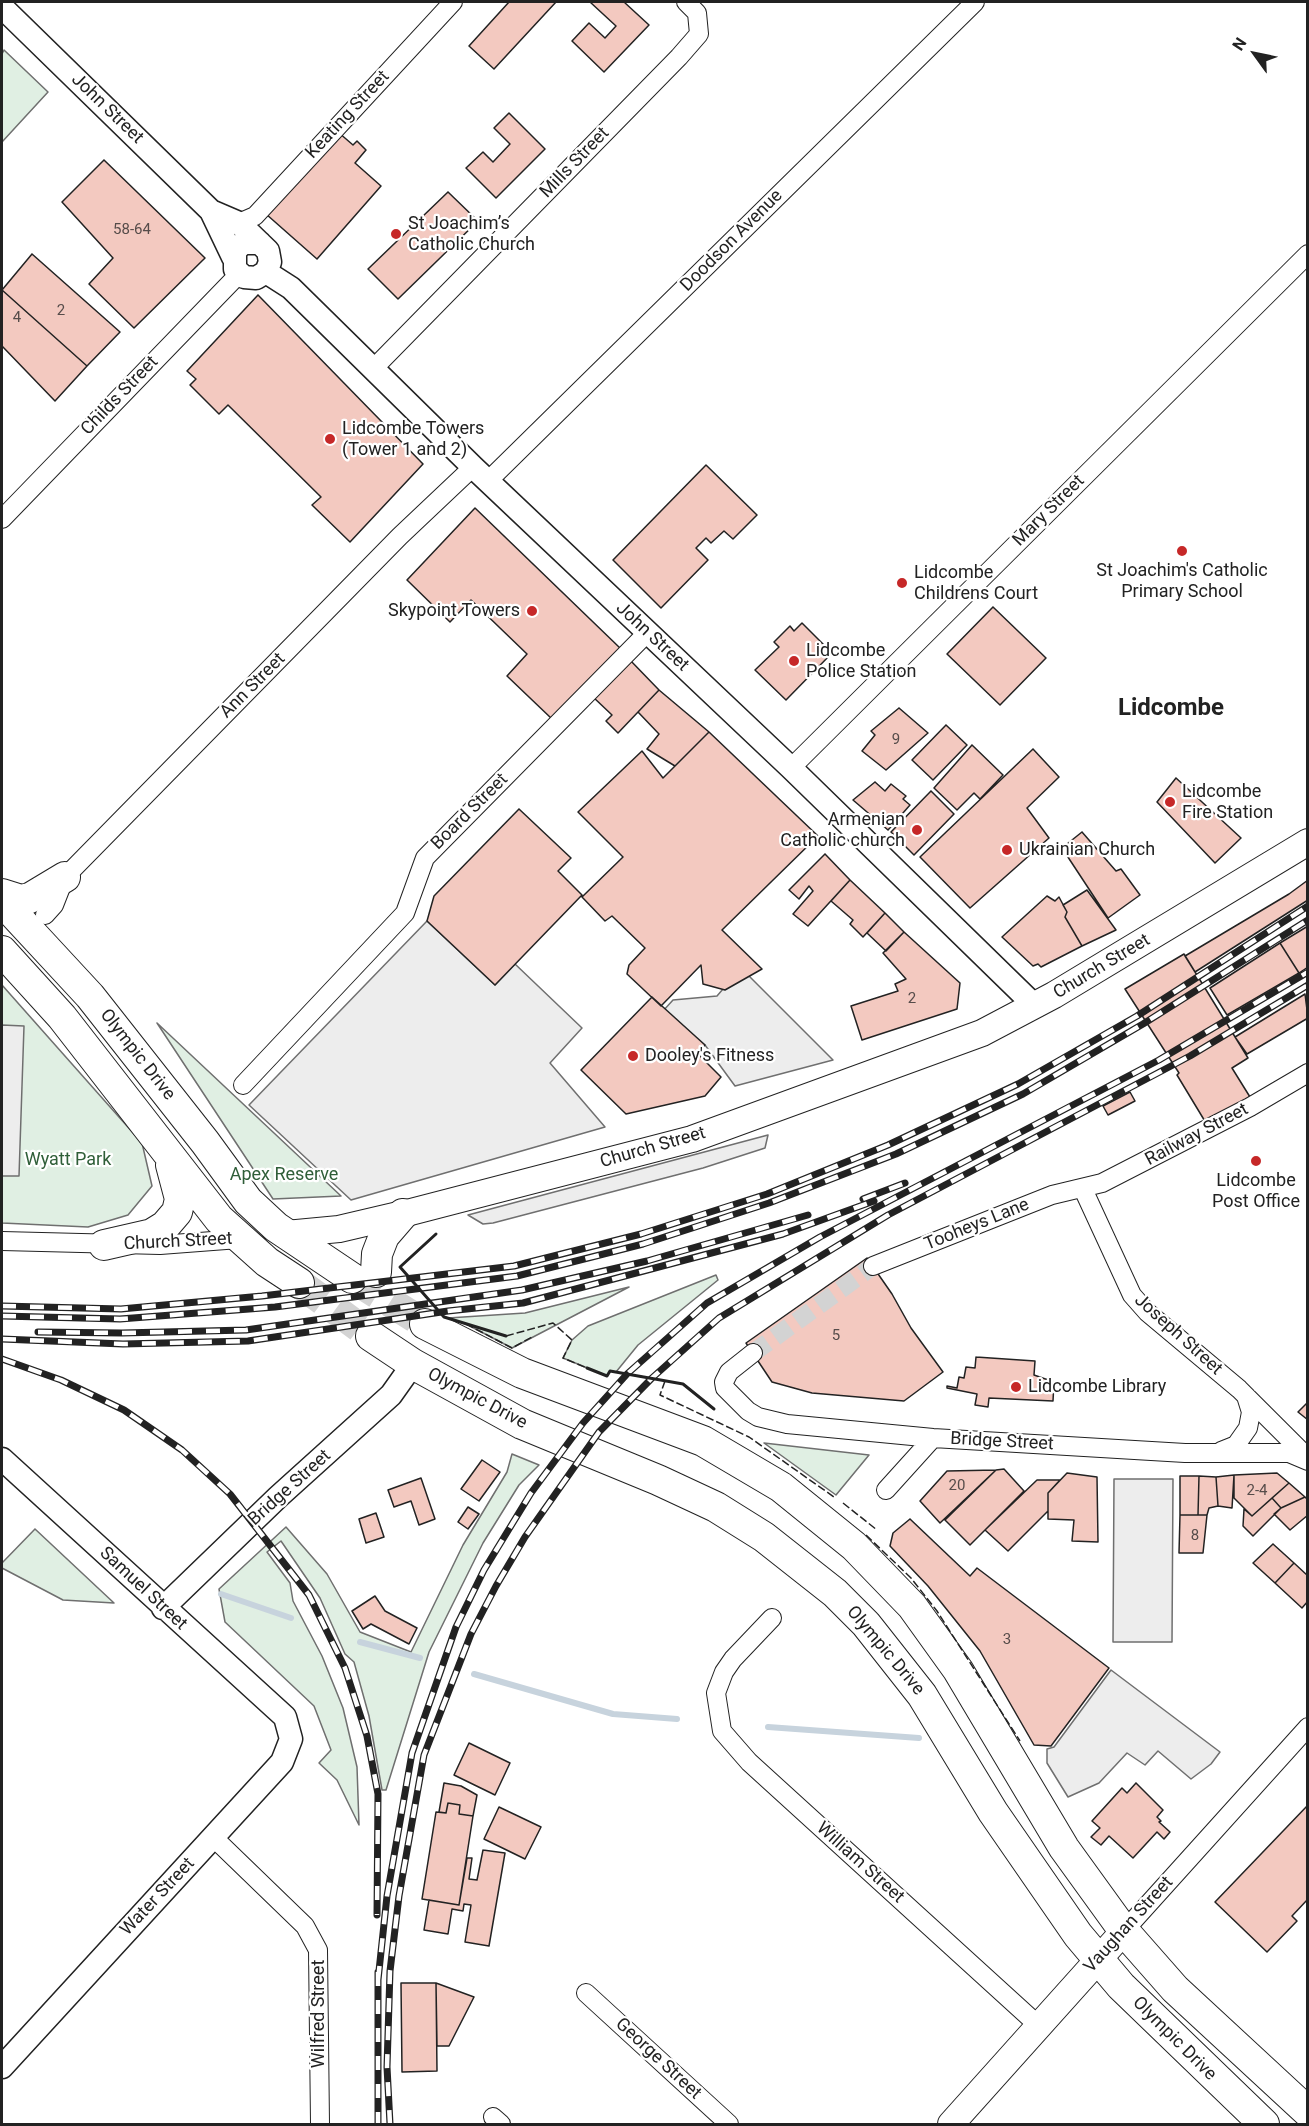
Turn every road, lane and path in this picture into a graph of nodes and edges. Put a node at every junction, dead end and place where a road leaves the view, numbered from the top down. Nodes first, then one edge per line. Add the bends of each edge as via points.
1 (453, 2) edge
2 (686, 2) edge
3 (975, 2) edge
4 (2, 7) edge
5 (211, 211) junction
6 (239, 222) junction
7 (260, 243) junction
8 (1308, 254) edge
9 (236, 265) junction
10 (266, 272) junction
11 (373, 369) junction
12 (481, 474) junction
13 (2, 519) edge
14 (647, 633) junction
15 (791, 768) junction
16 (1308, 825) edge
17 (1308, 830) edge
18 (1308, 842) edge
19 (1280, 852) junction
20 (1308, 854) edge
21 (1253, 876) junction
22 (65, 877) junction
23 (2, 894) edge
24 (2, 901) edge
25 (45, 915) dead end
26 (2, 951) edge
27 (1035, 1006) junction
28 (1308, 1073) edge
29 (243, 1085) dead end
30 (168, 1156) junction
31 (1083, 1189) junction
32 (241, 1192) junction
33 (403, 1214) junction
34 (286, 1234) junction
35 (239, 1239) junction
36 (2, 1240) edge
37 (104, 1245) junction
38 (873, 1266) tunnel mouth
39 (299, 1283) tunnel mouth
40 (424, 1324) tunnel mouth
41 (371, 1336) tunnel mouth
42 (753, 1353) tunnel mouth
43 (413, 1364) junction
44 (1246, 1396) junction
45 (933, 1438) junction
46 (1217, 1452) junction
47 (2, 1459) edge
48 (1308, 1460) edge
49 (886, 1490) dead end
50 (163, 1608) junction
51 (772, 1618) dead end
52 (285, 1718) joint
53 (1308, 1727) edge
54 (213, 1837) junction
55 (1124, 1931) junction
56 (1098, 1959) junction
57 (586, 1993) dead end
58 (1039, 2026) junction
59 (2, 2067) edge
60 (1308, 2112) edge
61 (320, 2124) edge
62 (729, 2124) edge
63 (951, 2124) edge
64 (1264, 2124) edge

1 - 6 street, Keating Street via 255,216
2 - 11 street, Mills Street via 698,13 699,34
3 - 12 street, Doodson Avenue
4 - 5 street, John Street
5 - 6 street, John Street
5 - 9 street, John Street
6 - 7 street, John Street
7 - 9 street via 243,243
7 - 10 street via 270,256
8 - 15 street, Mary Street
9 - 10 street via 256,278
9 - 13 street, Childs Street
10 - 11 street, John Street via 291,288
11 - 12 street, John Street
12 - 14 street, John Street
12 - 22 street, Ann Street via 400,536
14 - 15 street, John Street
14 - 29 street, Board Street via 425,858 405,913
15 - 27 street, John Street
16 - 19 main road
17 - 19 main road
18 - 21 main road
19 - 21 main road
20 - 21 street
21 - 27 main road, Church Street
22 - 23 highway via 30,898 21,900
22 - 25 street, Ann Street via 54,905
24 - 32 highway, Olympic Drive via 90,996
26 - 30 highway, Olympic Drive via 62,1017
27 - 33 main road, Church Street via 982,1033 692,1138
28 - 31 street, Railway Street via 1124,1173
30 - 35 highway, Olympic Drive
30 - 37 highway via 179,1186 177,1212 152,1234
31 - 38 street, Tooheys Lane via 1052,1195
31 - 44 street, Joseph Street via 1132,1295
32 - 34 highway, Olympic Drive
32 - 35 highway via 245,1213
33 - 34 main road, Church Street via 339,1229
33 - 34 highway, Olympic Drive via 384,1236 364,1275
34 - 35 highway, Church Street
35 - 37 street, Church Street
35 - 39 highway, Olympic Drive
36 - 37 street, Church Street
40 - 55 highway, Olympic Drive via 522,1373 703,1441 764,1476 832,1527 877,1568 935,1638 1064,1848
41 - 43 highway, Olympic Drive
42 - 45 street, Bridge Street via 729,1372 724,1382 728,1394 758,1417 787,1424
43 - 50 street, Bridge Street via 391,1395
43 - 56 highway, Olympic Drive via 522,1424 716,1507 764,1537 822,1582 866,1624 922,1695 1038,1880
44 - 46 street via 1251,1418 1245,1436 1236,1445
44 - 48 street, Joseph Street
45 - 46 street, Bridge Street
45 - 49 street
46 - 48 street, Bridge Street via 1289,1453
47 - 50 street, Samuel Street
50 - 52 street, Samuel Street
51 - 58 street, William Street via 724,1672 716,1693 722,1731 733,1746
52 - 54 street, Water Street via 291,1739 282,1762
53 - 55 street, Vaughan Street
54 - 59 street, Water Street
54 - 61 street, Wilfred Street via 305,1926 318,1950
55 - 56 main road, Vaughan Street
55 - 60 highway, Olympic Drive via 1175,1989
56 - 58 main road, Vaughan Street
56 - 64 highway, Olympic Drive via 1198,2063
57 - 62 street, George Street
58 - 63 main road, Vaughan Street

